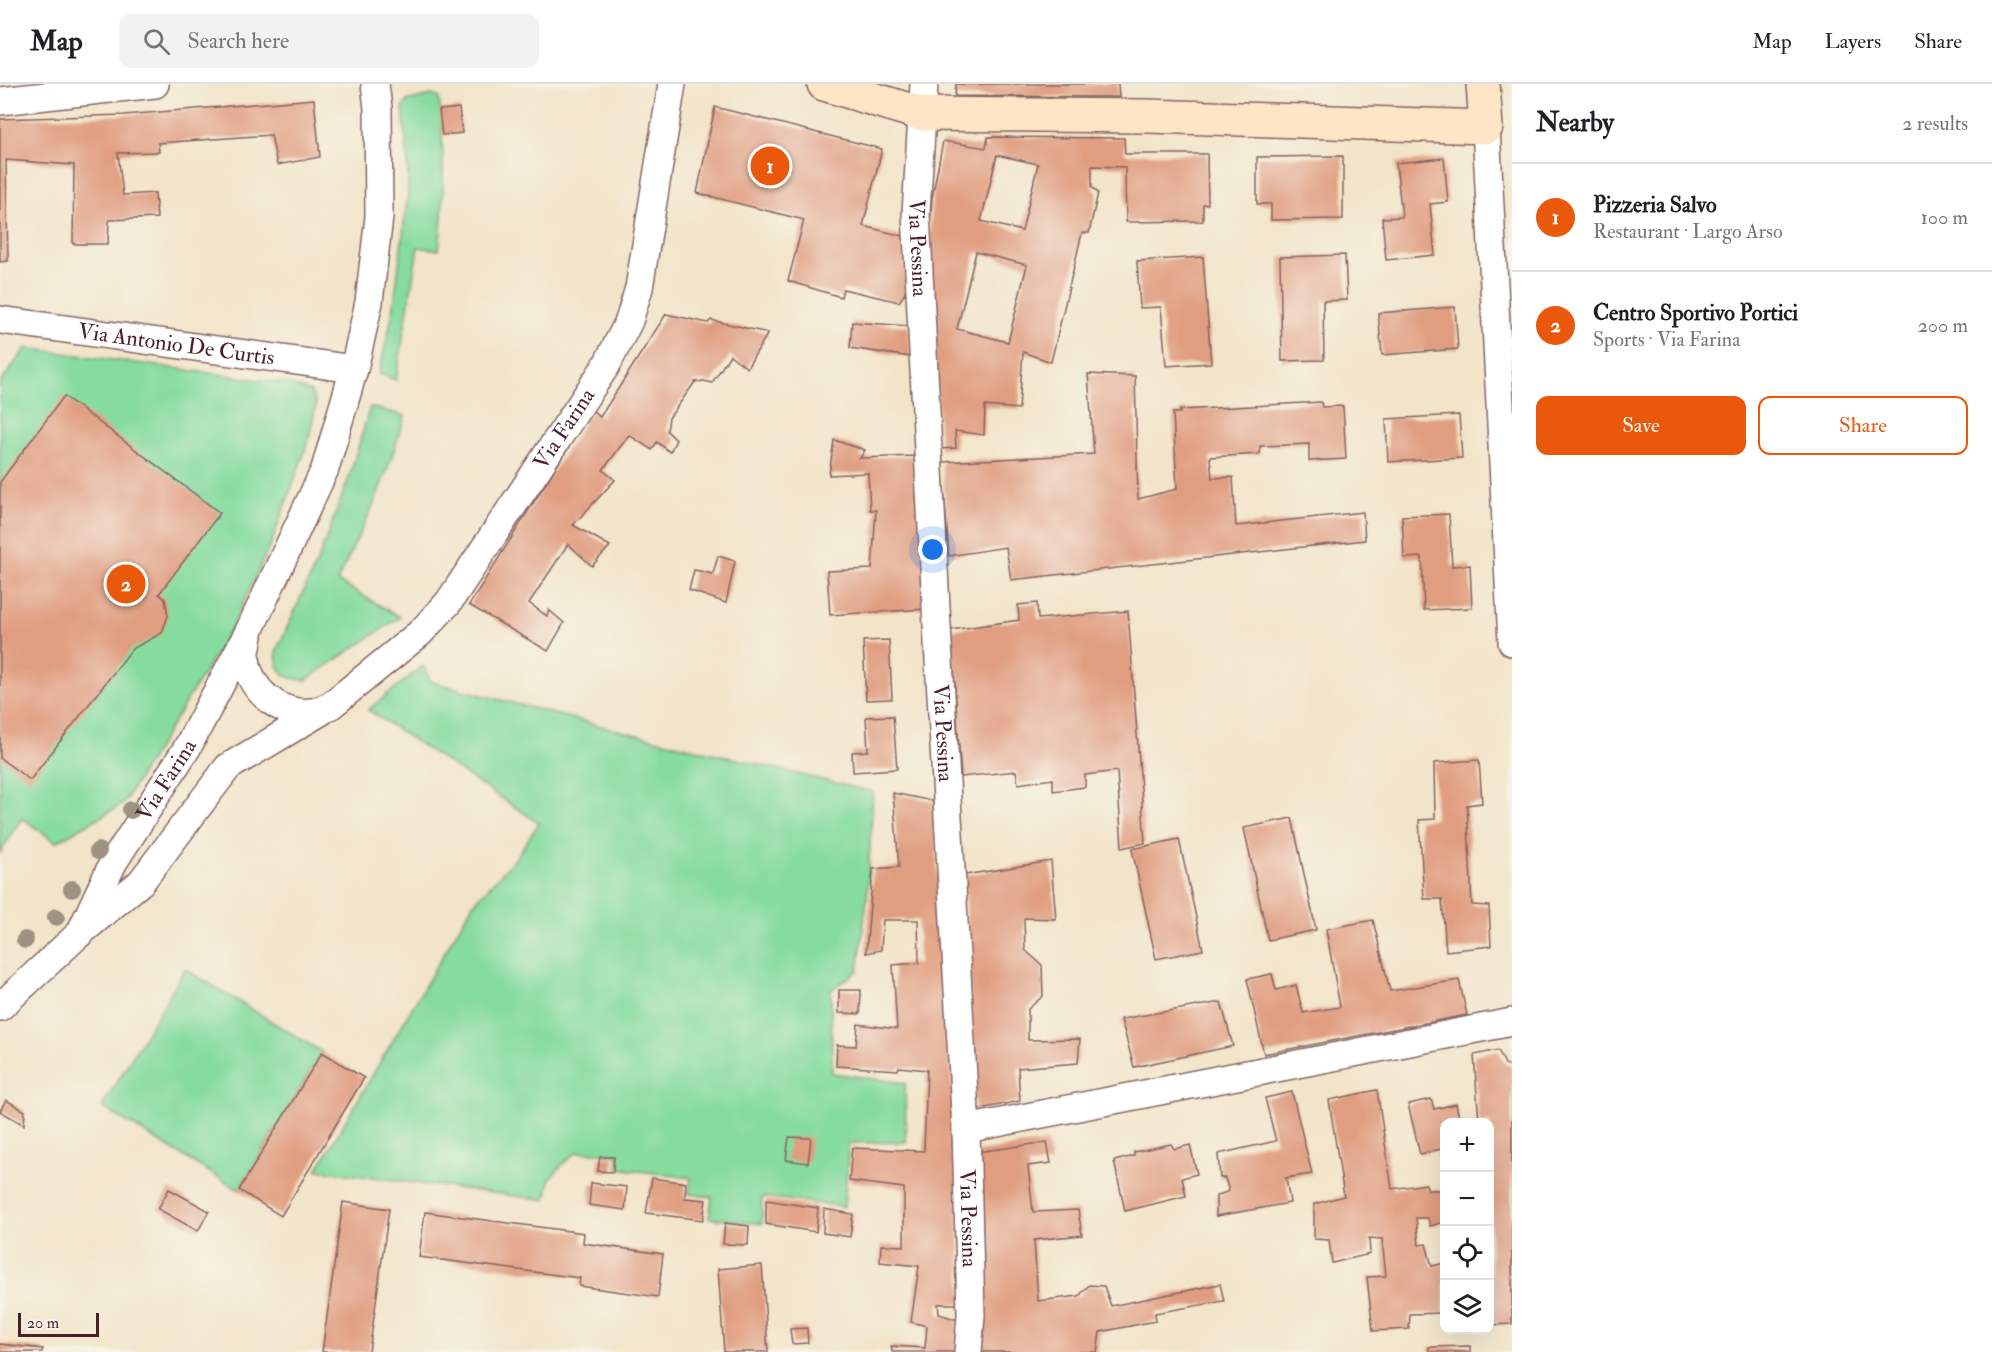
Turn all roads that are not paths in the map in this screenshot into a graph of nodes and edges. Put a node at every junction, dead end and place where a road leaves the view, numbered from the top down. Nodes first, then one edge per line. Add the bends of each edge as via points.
1 (155, 84) edge
2 (375, 84) edge
3 (672, 84) edge
4 (824, 84) edge
5 (1483, 84) edge
6 (923, 99) edge
7 (0, 101) edge
8 (1486, 127) junction
9 (0, 320) edge
10 (354, 369) junction
11 (250, 629) junction
12 (1512, 642) edge
13 (330, 706) junction
14 (80, 933) junction
15 (0, 1007) edge
16 (1512, 1022) edge
17 (966, 1129) junction
18 (968, 1352) edge

1 - 7 street
2 - 10 street, Via Farina via 379,217 369,302
3 - 13 street, Via Farina via 639,288 629,321 606,366 448,603 420,633
4 - 6 main road
5 - 8 main road
6 - 8 main road via 1147,116
6 - 17 street, Via Pessina via 916,213
8 - 12 street
9 - 10 street, Via Antonio De Curtis
10 - 11 street, Via Farina via 325,469
11 - 13 street, Via Farina via 246,657 250,676 260,692 275,705 293,711 312,712
11 - 14 street, Via Farina via 187,748 114,863
13 - 14 street, Via Farina via 228,767 141,882
14 - 15 street, Via Farina
16 - 17 street
17 - 18 street, Via Pessina via 971,1316

